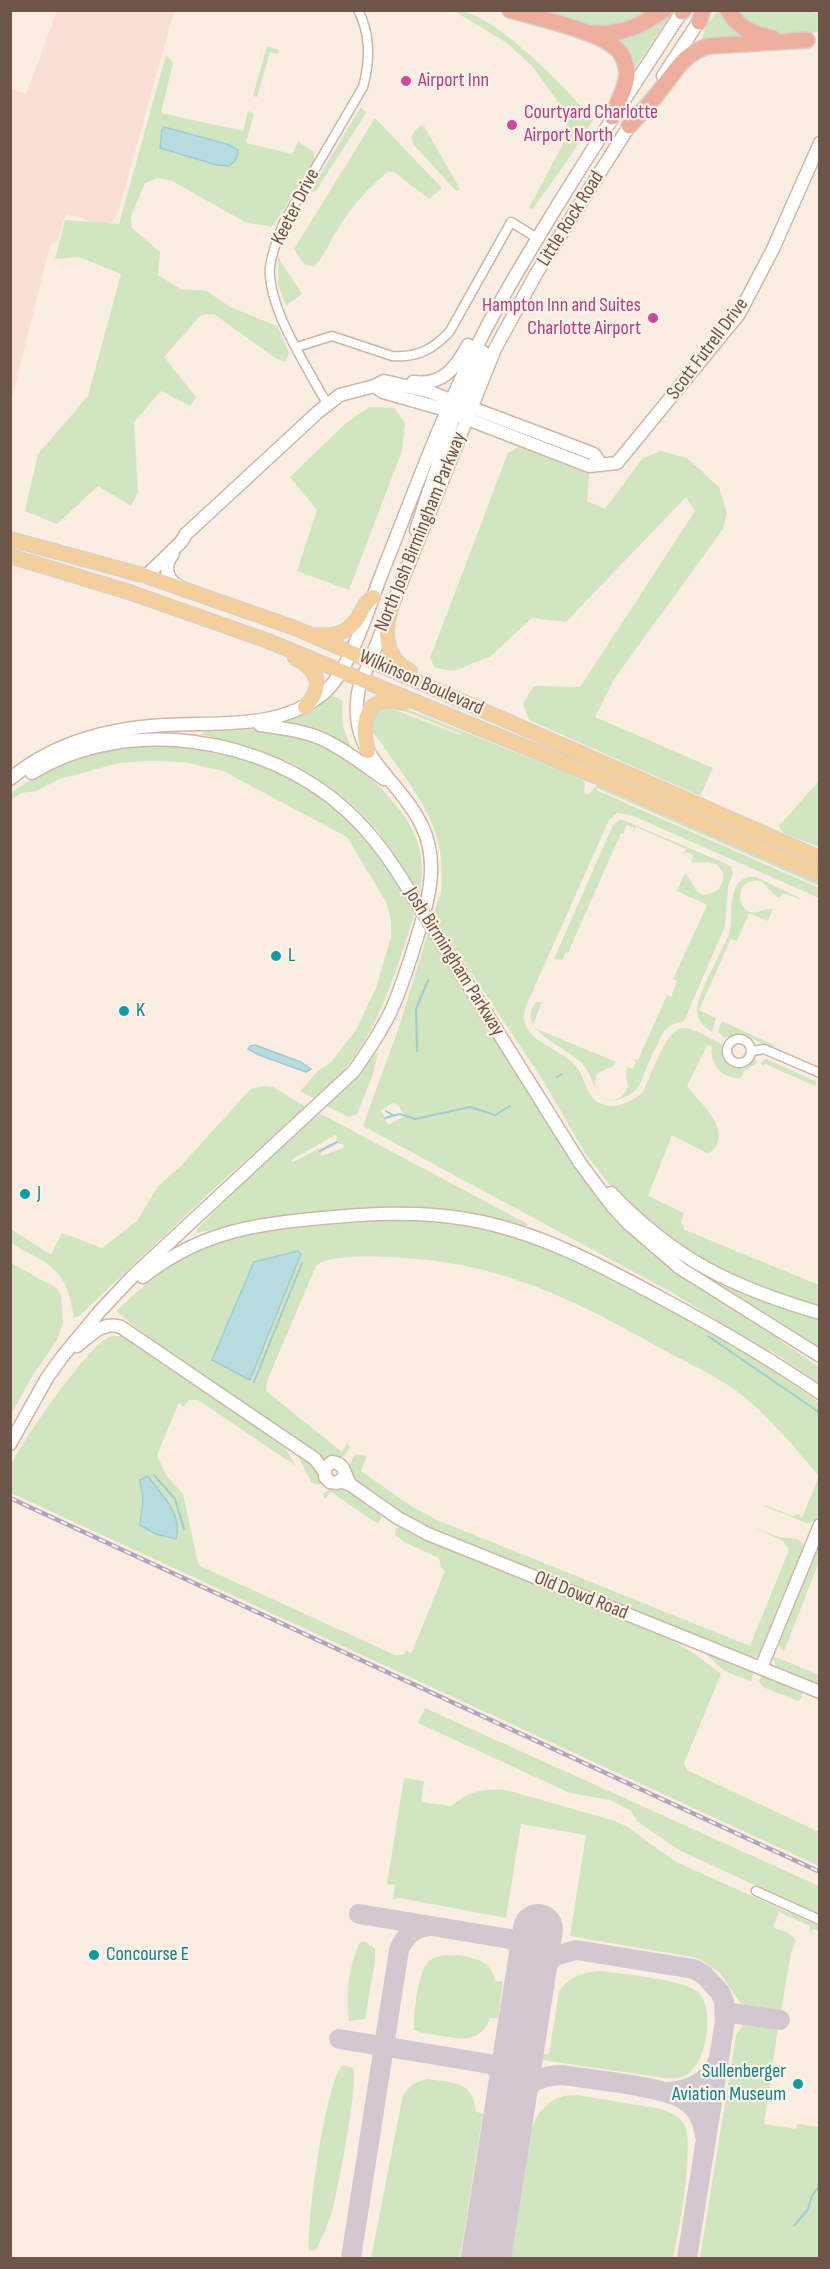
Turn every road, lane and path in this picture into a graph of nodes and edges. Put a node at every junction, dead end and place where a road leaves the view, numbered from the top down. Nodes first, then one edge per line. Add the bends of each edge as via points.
1 (358, 10) edge
2 (510, 10) edge
3 (664, 10) edge
4 (728, 10) edge
5 (683, 11) edge
6 (703, 14) edge
7 (584, 32) junction
8 (813, 39) edge
9 (612, 117) junction
10 (629, 126) junction
11 (819, 143) edge
12 (537, 238) junction
13 (484, 332) junction
14 (297, 346) junction
15 (485, 372) junction
16 (395, 389) junction
17 (327, 404) junction
18 (459, 409) junction
19 (529, 429) junction
20 (600, 463) junction
21 (10, 539) edge
22 (183, 539) junction
23 (10, 548) edge
24 (10, 556) edge
25 (128, 570) junction
26 (146, 576) junction
27 (180, 587) junction
28 (373, 597) junction
29 (392, 605) junction
30 (306, 633) junction
31 (268, 641) junction
32 (350, 651) junction
33 (370, 660) junction
34 (342, 670) junction
35 (362, 679) junction
36 (439, 690) junction
37 (305, 707) junction
38 (431, 710) junction
39 (237, 722) junction
40 (368, 751) junction
41 (10, 779) edge
42 (390, 783) junction
43 (10, 785) edge
44 (799, 849) junction
45 (819, 858) edge
46 (793, 863) junction
47 (819, 875) edge
48 (752, 1051) dead end
49 (819, 1073) edge
50 (558, 1128) junction
51 (100, 1311) junction
52 (819, 1313) edge
53 (819, 1356) edge
54 (62, 1357) junction
55 (819, 1393) edge
56 (10, 1444) edge
57 (819, 1526) edge
58 (762, 1668) junction
59 (819, 1692) edge
60 (756, 1891) dead end
61 (819, 1920) edge

1 - 14 street, Keeter Drive via 369,46 363,87 284,222 272,255 270,280 276,306
2 - 7 highway
3 - 7 highway via 647,22 622,31
4 - 8 highway via 740,27 760,36
5 - 9 main road, Little Rock Road
6 - 10 main road, Little Rock Road
7 - 9 highway via 612,45 625,64 626,81
8 - 10 highway via 710,46 695,51 677,65 659,93
9 - 12 main road, Little Rock Road
10 - 15 main road, Little Rock Road via 536,274
11 - 20 main road, Scott Futrell Drive via 773,249 732,324 623,457 614,464
12 - 13 main road, Little Rock Road
12 - 14 street via 511,222 450,331 420,354 392,356 332,336
13 - 16 main road via 473,337 456,366 445,376 424,383 404,381
13 - 18 main road, Little Rock Road
14 - 17 street, Keeter Drive
15 - 18 main road, Little Rock Road
15 - 19 main road via 486,403
16 - 17 main road via 384,381 345,393
16 - 18 main road
17 - 22 main road
18 - 19 main road
18 - 20 main road, Scott Futrell Drive via 590,466
18 - 28 main road, North Josh Birmingham Parkway
18 - 29 main road, North Josh Birmingham Parkway via 418,539
19 - 20 main road via 594,454
21 - 25 main road, Wilkinson Boulevard
22 - 25 main road via 175,537 140,569
22 - 26 main road
22 - 27 main road via 166,568 171,581
23 - 26 main road via 130,580
24 - 31 main road, Wilkinson Boulevard via 129,592
25 - 26 main road, Wilkinson Boulevard
26 - 27 main road, Wilkinson Boulevard
27 - 30 main road, Wilkinson Boulevard
28 - 30 main road via 345,631 328,636
28 - 32 main road, North Josh Birmingham Parkway
29 - 33 main road, North Josh Birmingham Parkway
29 - 36 main road via 386,633 392,655 398,664
30 - 32 main road, Wilkinson Boulevard
31 - 34 main road, Wilkinson Boulevard
31 - 37 main road via 314,672 316,688
32 - 33 main road, Wilkinson Boulevard
32 - 34 main road, North Josh Birmingham Parkway
33 - 35 main road, North Josh Birmingham Parkway
33 - 36 main road, Wilkinson Boulevard
34 - 35 main road, Wilkinson Boulevard
34 - 37 main road, North Josh Birmingham Parkway via 329,688
35 - 38 main road, Wilkinson Boulevard
35 - 40 main road, North Josh Birmingham Parkway via 357,713
36 - 44 main road, Wilkinson Boulevard
37 - 39 main road, North Josh Birmingham Parkway via 280,717
38 - 40 main road via 389,700 375,704 366,720
38 - 46 main road, Wilkinson Boulevard
39 - 41 main road via 143,727 94,736 66,744
39 - 42 main road via 319,738
40 - 42 main road, North Josh Birmingham Parkway
42 - 51 main road, North Josh Birmingham Parkway via 409,803 422,826 432,867 431,888 390,1016 354,1071
43 - 50 main road, Josh Birmingham Parkway, bridge via 70,754 122,741 174,741 226,748 278,766 310,783 338,803 382,848
44 - 45 main road, Wilkinson Boulevard
44 - 46 main road
46 - 47 main road, Wilkinson Boulevard
48 - 49 street via 764,1049
50 - 52 main road via 630,1213 680,1253 736,1285
50 - 53 main road, Josh Birmingham Parkway via 612,1206 659,1252
51 - 54 main road
51 - 55 main road via 158,1264 204,1239 229,1231 361,1214 440,1215 502,1226 570,1250 776,1362
54 - 56 main road
54 - 58 main road, Old Dowd Road via 103,1326 121,1327 305,1452 324,1471 327,1465 342,1465 345,1480 428,1534
57 - 58 main road
58 - 59 main road, Old Dowd Road
60 - 61 street

